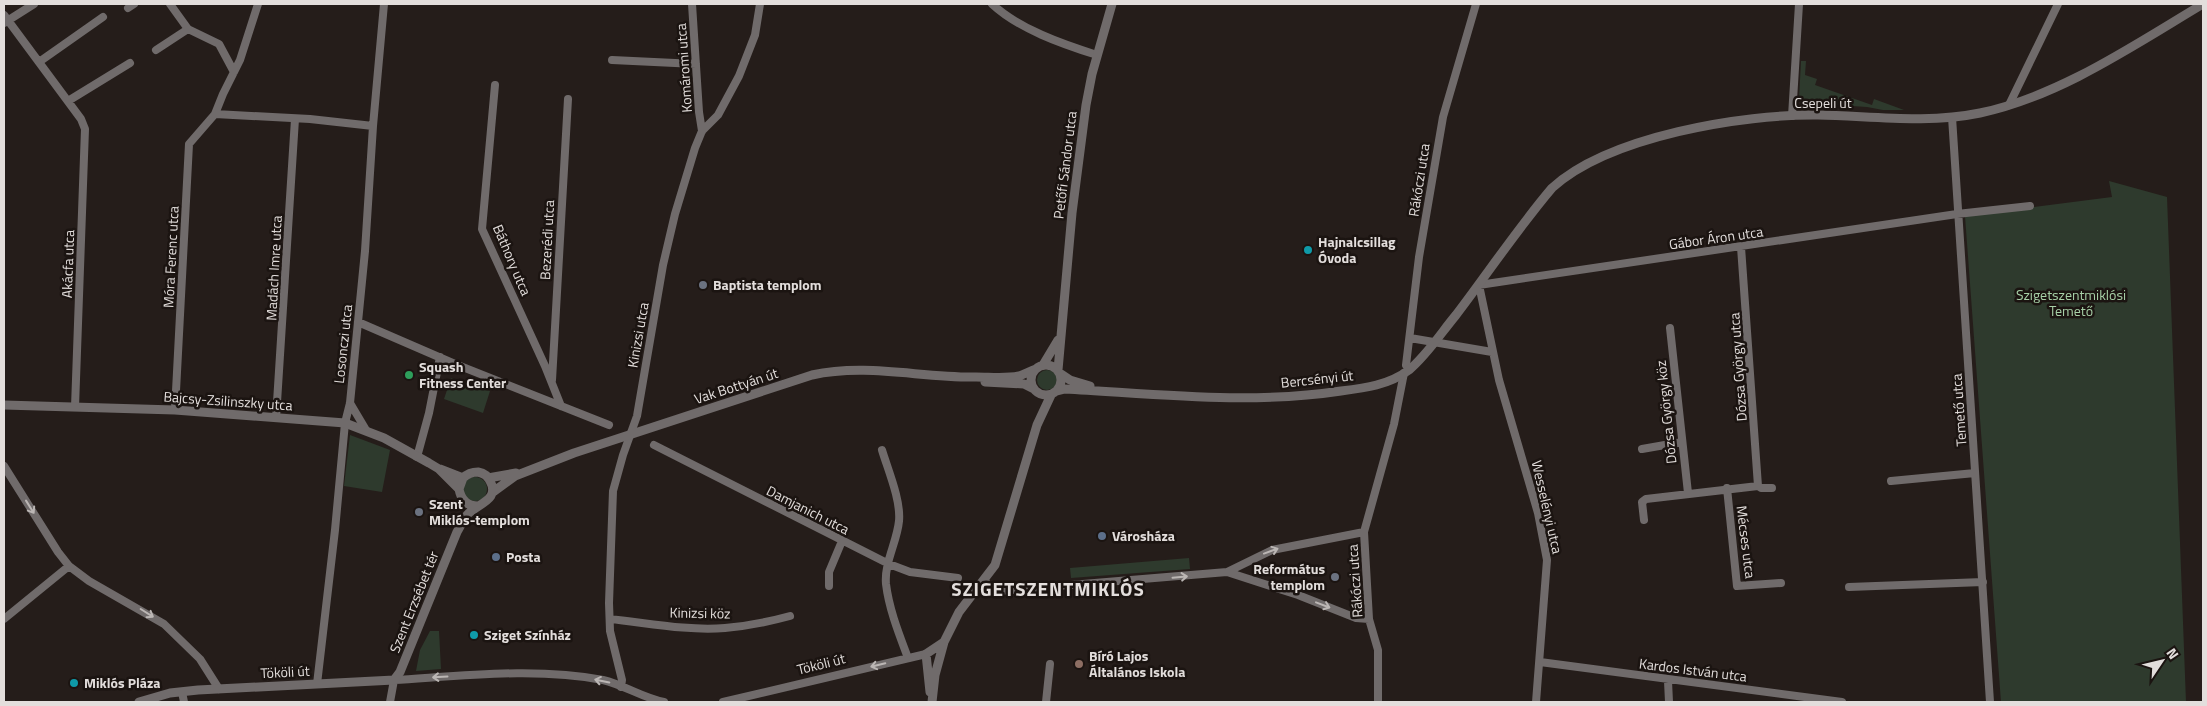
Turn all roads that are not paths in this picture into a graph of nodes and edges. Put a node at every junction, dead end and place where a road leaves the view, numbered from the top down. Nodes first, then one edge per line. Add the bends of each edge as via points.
1 (34, 4) edge
2 (170, 4) edge
3 (258, 4) edge
4 (384, 4) edge
5 (692, 4) edge
6 (760, 4) edge
7 (992, 4) edge
8 (1112, 4) edge
9 (1476, 4) edge
10 (1799, 4) edge
11 (2058, 4) edge
12 (2203, 4) edge
13 (103, 17) dead end
14 (5, 20) edge
15 (188, 29) junction
16 (156, 50) dead end
17 (1097, 55) junction
18 (612, 60) dead end
19 (39, 62) junction
20 (130, 63) dead end
21 (696, 64) junction
22 (234, 72) junction
23 (495, 85) dead end
24 (568, 100) dead end
25 (68, 101) junction
26 (2010, 105) junction
27 (215, 114) junction
28 (1792, 116) junction
29 (1952, 117) junction
30 (295, 119) junction
31 (373, 126) junction
32 (702, 131) junction
33 (2030, 206) dead end
34 (1957, 214) junction
35 (1741, 247) junction
36 (1479, 285) junction
37 (358, 322) junction
38 (1670, 328) dead end
39 (1060, 333) junction
40 (1410, 338) junction
41 (1434, 343) junction
42 (1492, 352) junction
43 (440, 357) junction
44 (1040, 367) junction
45 (1405, 369) junction
46 (1059, 372) junction
47 (960, 378) junction
48 (552, 383) junction
49 (1036, 391) junction
50 (1114, 391) junction
51 (1054, 393) junction
52 (350, 403) junction
53 (4, 405) edge
54 (561, 406) junction
55 (75, 407) junction
56 (175, 410) junction
57 (276, 418) junction
58 (345, 423) junction
59 (608, 425) dead end
60 (1037, 425) junction
61 (366, 430) junction
62 (630, 434) junction
63 (1682, 442) junction
64 (654, 445) dead end
65 (1642, 449) dead end
66 (882, 450) dead end
67 (417, 456) junction
68 (4, 466) edge
69 (439, 469) junction
70 (528, 470) junction
71 (1975, 473) junction
72 (463, 478) junction
73 (488, 478) junction
74 (1891, 481) dead end
75 (1758, 486) junction
76 (1727, 488) junction
77 (1772, 488) dead end
78 (459, 490) junction
79 (493, 492) junction
80 (1688, 493) junction
81 (464, 501) junction
82 (478, 506) junction
83 (1644, 520) dead end
84 (457, 532) junction
85 (1364, 532) junction
86 (842, 541) junction
87 (889, 564) junction
88 (69, 566) junction
89 (1228, 572) junction
90 (958, 578) dead end
91 (984, 581) junction
92 (1983, 582) junction
93 (1781, 583) dead end
94 (829, 586) dead end
95 (1849, 586) dead end
96 (790, 616) dead end
97 (4, 619) edge
98 (610, 619) junction
99 (1369, 619) junction
100 (944, 642) junction
101 (926, 654) junction
102 (908, 658) junction
103 (1540, 662) junction
104 (1050, 664) dead end
105 (394, 680) junction
106 (1668, 681) junction
107 (317, 684) junction
108 (622, 687) junction
109 (220, 689) junction
110 (182, 692) junction
111 (1773, 692) junction
112 (639, 698) edge
113 (139, 702) edge
114 (184, 702) edge
115 (390, 702) edge
116 (664, 702) edge
117 (724, 702) edge
118 (932, 702) edge
119 (1046, 702) edge
120 (1378, 702) edge
121 (1536, 702) edge
122 (1669, 702) edge
123 (1774, 702) edge
124 (1842, 702) edge
125 (1990, 702) edge

1 - 14 street
2 - 15 street
3 - 22 street, Móra Ferenc utca
4 - 31 street, Losonczi utca
5 - 21 street, Komáromi utca
6 - 32 street, Kinizsi utca via 755,35 739,76 718,115
7 - 17 street via 1058,42
8 - 17 street, Petőfi Sándor utca
9 - 40 street, Rákóczi utca via 1443,117 1419,257
10 - 28 street
11 - 26 street
12 - 26 street, Csepeli út via 2068,82
13 - 19 street
14 - 19 street
15 - 16 street
15 - 22 street via 219,44
17 - 39 street, Petőfi Sándor utca via 1080,142
18 - 21 street
19 - 25 street
20 - 25 street
21 - 32 street, Komáromi utca
22 - 27 street, Móra Ferenc utca
23 - 48 street, Báthory utca via 482,229
24 - 48 street, Bezerédi utca
25 - 55 street, Akácfa utca via 84,123
26 - 29 street, Csepeli út
27 - 30 street
27 - 56 street, Móra Ferenc utca via 189,144
28 - 29 street, Csepeli út
28 - 36 street, Csepeli út via 1729,122 1661,136 1571,173 1545,196
29 - 34 street, Temető utca
30 - 31 street
30 - 57 street, Madách Imre utca
31 - 37 street, Losonczi utca
32 - 62 street, Kinizsi utca via 669,240 637,416
33 - 34 street, Gábor Áron utca
34 - 35 street, Gábor Áron utca
34 - 71 street, Temető utca
35 - 36 street, Gábor Áron utca
35 - 75 street, Dózsa György utca
36 - 41 street, Bercsényi út
36 - 42 street, Wesselényi utca
37 - 43 street
37 - 52 street, Losonczi utca
38 - 63 street, Dózsa György köz
39 - 44 street, Petőfi Sándor utca via 1051,355
39 - 46 street, Petőfi Sándor utca
40 - 41 street
40 - 45 street, Rákóczi utca
41 - 42 street
41 - 45 street, Bercsényi út
42 - 103 street, Wesselényi utca via 1536,505 1547,560
43 - 54 street
43 - 67 street via 430,413
44 - 46 street via 1054,367
44 - 47 street, Vak Bottyán út via 1013,377
44 - 49 street via 1031,381
45 - 50 street, Bercsényi út via 1391,381 1371,386 1292,397 1217,399
45 - 85 street, Rákóczi utca via 1394,424
46 - 50 street, Bercsényi út via 1079,383
46 - 51 street via 1061,383
47 - 49 street, Vak Bottyán út via 997,384 1024,384
47 - 62 street, Vak Bottyán út via 866,369 824,373
48 - 54 street, Báthory utca
49 - 51 street
49 - 60 street via 1040,402
50 - 51 street, Bercsényi út via 1065,389
51 - 60 street
52 - 58 street, Losonczi utca
52 - 61 street
53 - 55 street, Bajcsy-Zsilinszky utca
54 - 59 street
55 - 56 street, Bajcsy-Zsilinszky utca
56 - 57 street, Bajcsy-Zsilinszky utca
57 - 58 street, Bajcsy-Zsilinszky utca
58 - 61 street, Bajcsy-Zsilinszky utca
58 - 107 street, Losonczi utca
60 - 91 street via 998,558
61 - 67 street, Bajcsy-Zsilinszky utca
62 - 70 street, Vak Bottyán út
62 - 98 street, Kinizsi utca via 613,491 609,548
63 - 65 street
63 - 80 street, Dózsa György köz
64 - 86 street, Damjanich utca
66 - 87 street via 899,510
67 - 69 street, Bajcsy-Zsilinszky utca
68 -> 88 street
69 - 72 street, Bajcsy-Zsilinszky utca
69 - 78 street, Bajcsy-Zsilinszky utca
70 - 73 street, Vak Bottyán út
70 - 79 street, Vak Bottyán út
71 - 74 street
71 - 92 street, Temető utca
72 - 73 street via 478,472
72 - 78 street
73 - 79 street
75 - 76 street
75 - 77 street
76 - 80 street
76 - 93 street, Mécses utca via 1737,586
78 - 81 street
79 - 82 street, Szent Erzsébet tér via 488,501
80 - 83 street via 1644,500
81 - 82 street
81 - 84 street, Szent Erzsébet tér
82 - 84 street, Szent Erzsébet tér via 468,514
84 - 105 street, Szent Erzsébet tér
89 -> 85 street via 1272,550
85 - 99 street, Rákóczi utca
86 - 87 street, Damjanich utca
86 - 94 street via 829,572
87 - 90 street, Damjanich utca via 910,572
87 - 102 street via 886,584
88 - 97 street
88 -> 109 street via 164,624 200,659
91 -> 89 street via 999,591
89 -> 99 street via 1356,618
91 - 100 street via 959,612
92 - 95 street
92 - 125 street, Temető utca
96 - 98 street, Kinizsi köz via 724,628 692,628
98 - 108 street, Kinizsi utca
99 - 120 street, Rákóczi utca via 1378,650
100 - 101 street
100 - 118 street via 934,675
101 - 102 street, Tököli út
101 - 118 street
102 -> 117 street, Tököli út
103 - 106 street, Kardos István utca
103 - 121 street, Wesselényi utca
104 - 119 street
105 - 107 street, Tököli út
108 -> 105 street, Tököli út via 566,675 497,674
105 - 115 street
106 - 111 street, Kardos István utca
106 - 122 street
107 - 109 street, Tököli út
108 - 112 street, Tököli út
109 - 110 street, Tököli út
110 - 113 street, Tököli út
110 - 114 street
111 - 123 street
111 - 124 street, Kardos István utca
112 - 116 street, Tököli út

